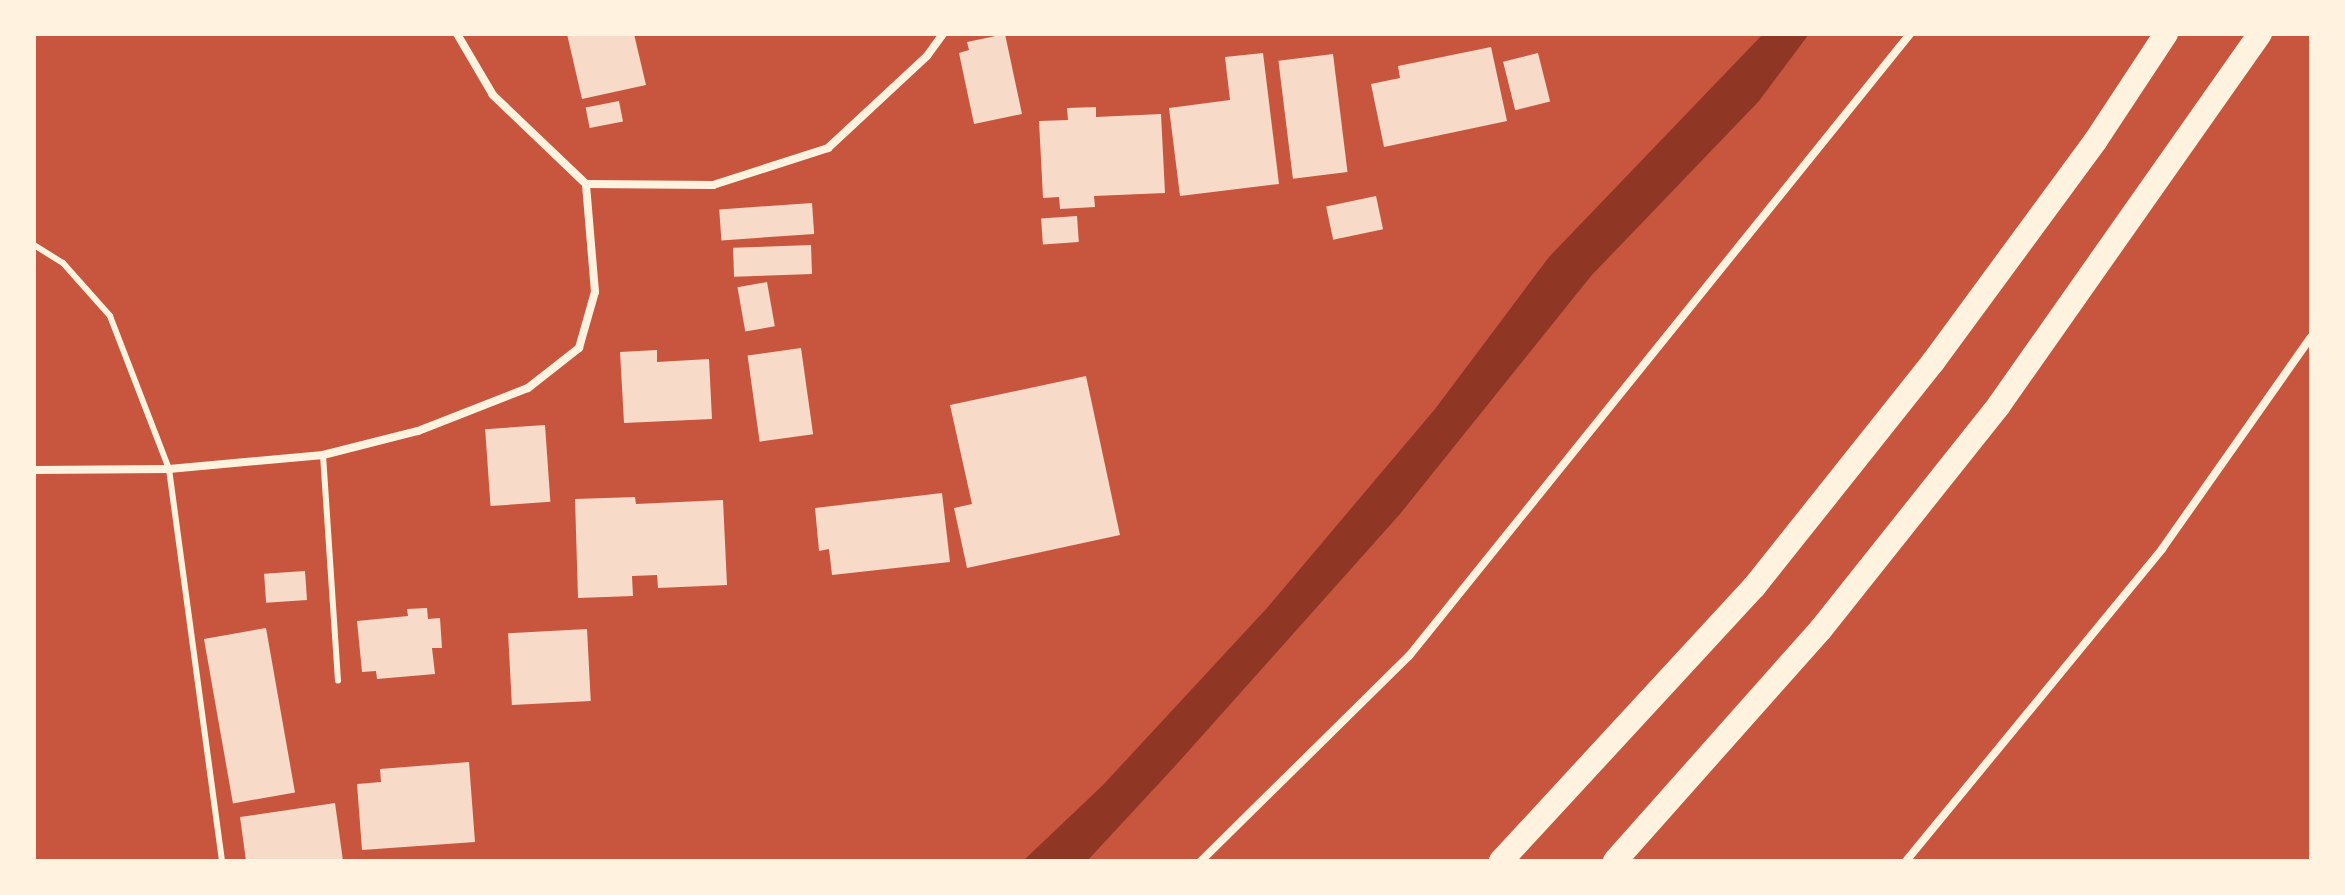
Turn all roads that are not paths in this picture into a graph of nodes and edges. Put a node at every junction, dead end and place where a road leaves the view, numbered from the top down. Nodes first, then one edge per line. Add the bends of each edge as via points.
1 (457, 34) edge
2 (943, 34) edge
3 (1910, 34) edge
4 (2166, 34) edge
5 (2260, 34) edge
6 (586, 184) junction
7 (34, 245) edge
8 (2311, 337) edge
9 (323, 455) junction
10 (169, 469) junction
11 (34, 470) edge
12 (338, 681) dead end
13 (222, 861) edge
14 (1201, 861) edge
15 (1501, 861) edge
16 (1615, 861) edge
17 (1906, 861) edge

1 - 6 street via 493,95
2 - 6 street via 927,56 828,148 713,185
3 - 14 street via 1409,656
4 - 15 highway via 2096,140 1933,362 1754,587
5 - 16 highway via 1999,405 1821,629
6 - 9 street via 595,292 579,348 528,388 418,431
7 - 10 lane via 63,263 110,316
8 - 17 street via 2162,549
9 - 10 street
9 - 12 lane
10 - 11 street
10 - 13 lane

